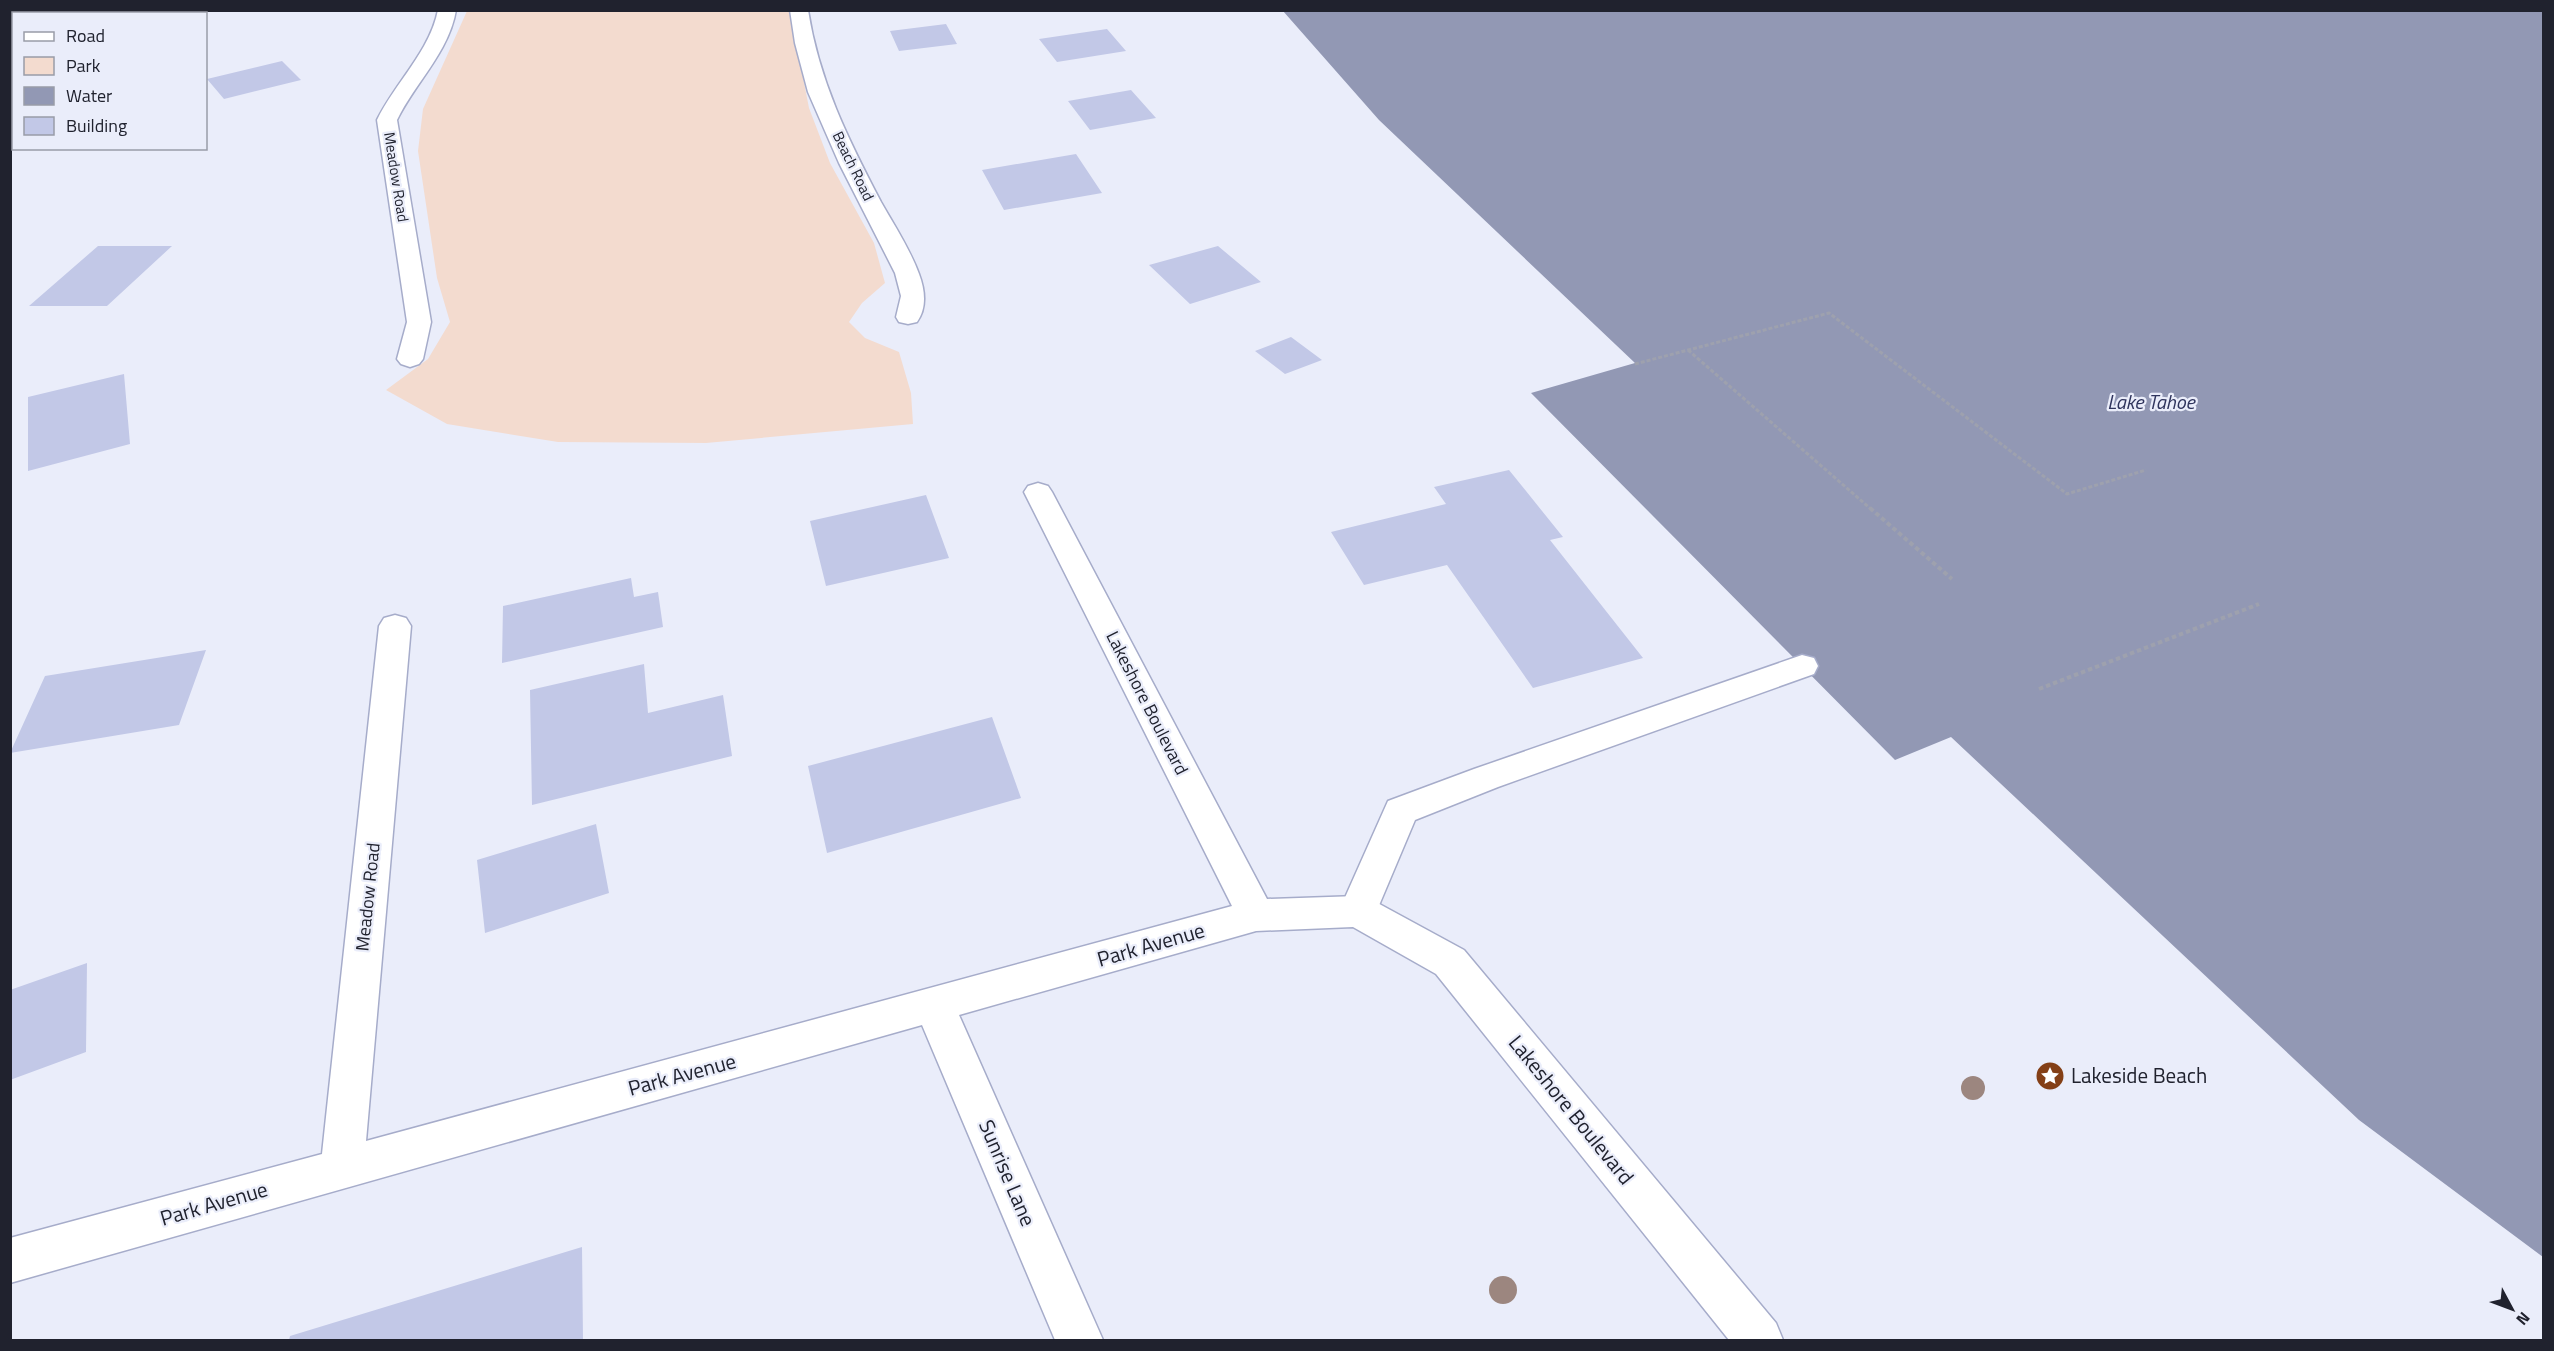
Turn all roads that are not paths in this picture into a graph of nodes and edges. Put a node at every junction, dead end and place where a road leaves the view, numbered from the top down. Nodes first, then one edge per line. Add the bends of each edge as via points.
1 (447, 10) edge
2 (800, 10) edge
3 (908, 316) dead end
4 (410, 359) dead end
5 (1038, 492) dead end
6 (395, 626) dead end
7 (1802, 666) dead end
8 (1358, 910) junction
9 (1256, 915) junction
10 (934, 1005) junction
11 (342, 1169) junction
12 (10, 1261) edge
13 (1079, 1341) edge
14 (1759, 1341) edge

1 - 4 street, Meadow Road via 431,52 387,120 419,322
2 - 3 street, Beach Road via 804,43 818,92 907,273 913,296
5 - 9 street, Lakeshore Boulevard
6 - 11 street, Meadow Road
7 - 8 street via 1401,811
8 - 9 street, Park Avenue
8 - 14 street, Lakeshore Boulevard via 1450,962
9 - 10 street, Park Avenue
10 - 11 street, Park Avenue
10 - 13 street, Sunrise Lane
11 - 12 street, Park Avenue

